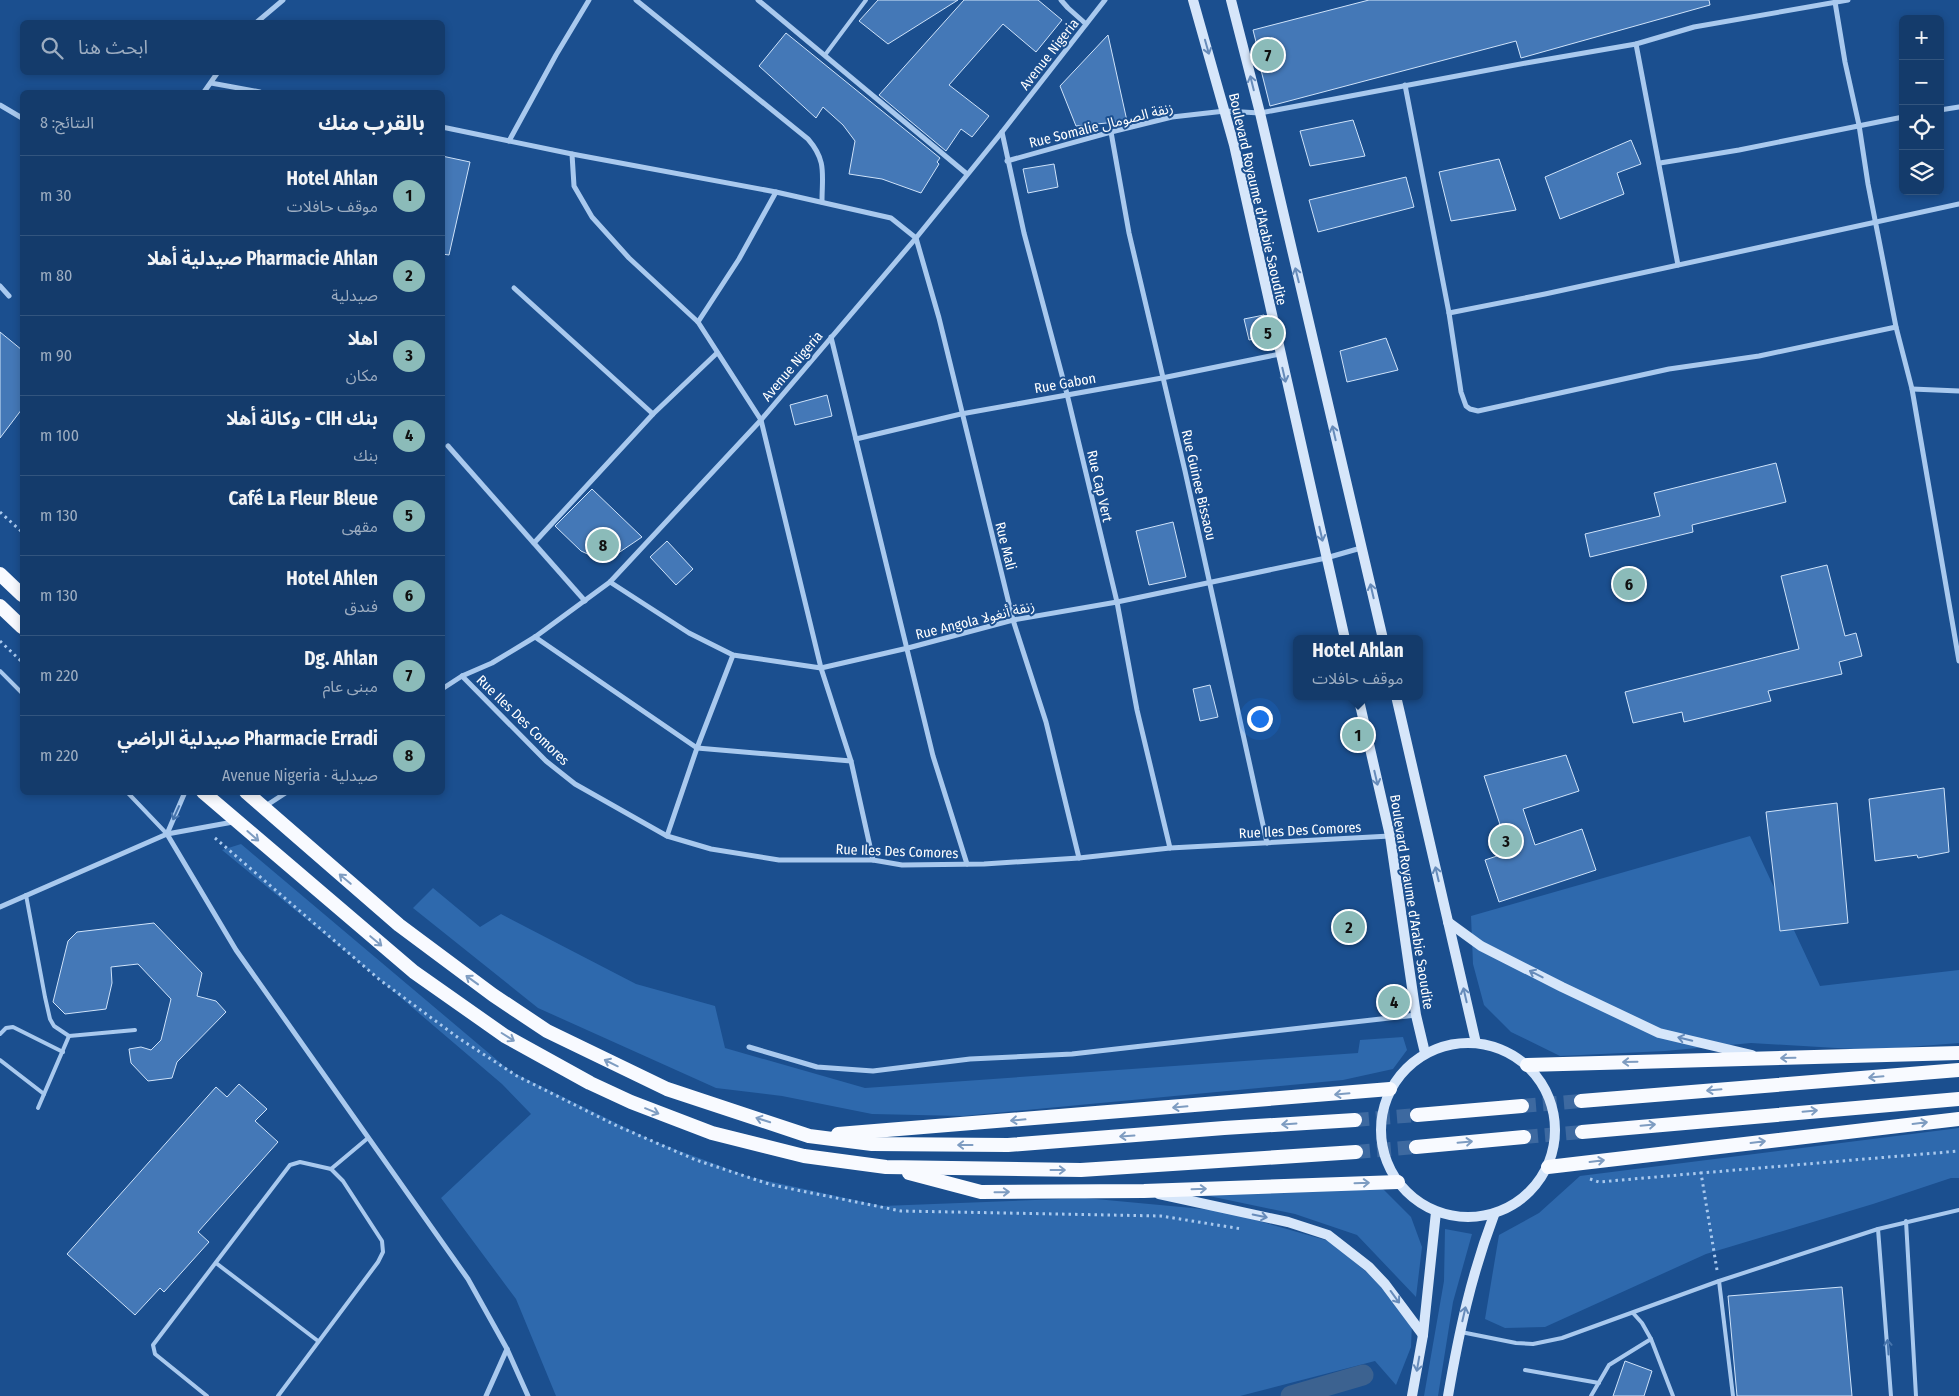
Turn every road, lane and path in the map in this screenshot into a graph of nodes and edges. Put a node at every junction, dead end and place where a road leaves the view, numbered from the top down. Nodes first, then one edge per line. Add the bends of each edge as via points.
1 (283, 0) edge
2 (589, 0) edge
3 (636, 0) edge
4 (758, 0) edge
5 (866, 0) edge
6 (1061, 0) edge
7 (1105, 0) edge
8 (1193, 0) edge
9 (1231, 0) edge
10 (1816, 0) edge
11 (1848, 0) edge
12 (1835, 2) junction
13 (1814, 6) junction
14 (259, 20) edge
15 (1086, 24) junction
16 (1636, 44) junction
17 (824, 55) junction
18 (216, 75) edge
19 (212, 83) junction
20 (1405, 86) junction
21 (206, 90) edge
22 (249, 90) edge
23 (0, 105) edge
24 (1959, 107) edge
25 (1944, 109) edge
26 (1225, 111) junction
27 (1260, 113) junction
28 (20, 117) edge
29 (1899, 118) edge
30 (1859, 125) junction
31 (445, 128) edge
32 (1002, 132) junction
33 (1110, 132) junction
34 (510, 141) junction
35 (572, 154) junction
36 (1007, 161) junction
37 (1660, 163) junction
38 (967, 174) junction
39 (776, 192) junction
40 (822, 202) junction
41 (1959, 204) edge
42 (1875, 222) junction
43 (916, 238) junction
44 (1678, 266) junction
45 (0, 286) edge
46 (514, 288) dead end
47 (9, 296) dead end
48 (1449, 313) junction
49 (698, 322) junction
50 (1896, 327) junction
51 (831, 337) junction
52 (717, 353) junction
53 (1280, 354) junction
54 (1162, 378) junction
55 (1912, 389) junction
56 (1959, 391) edge
57 (1067, 394) junction
58 (653, 414) junction
59 (961, 414) junction
60 (761, 420) junction
61 (856, 439) junction
62 (448, 446) dead end
63 (0, 512) edge
64 (20, 530) edge
65 (534, 543) junction
66 (1362, 548) junction
67 (1326, 558) junction
68 (0, 574) edge
69 (610, 582) junction
70 (1209, 583) junction
71 (20, 593) edge
72 (585, 601) junction
73 (1116, 602) junction
74 (0, 606) edge
75 (1012, 620) junction
76 (20, 625) edge
77 (1344, 635) edge
78 (1382, 635) edge
79 (535, 636) junction
80 (0, 641) edge
81 (908, 648) junction
82 (732, 656) junction
83 (20, 660) edge
84 (1959, 661) edge
85 (821, 668) junction
86 (0, 670) edge
87 (462, 676) junction
88 (445, 687) edge
89 (20, 691) edge
90 (1359, 700) edge
91 (1397, 700) edge
92 (697, 748) junction
93 (851, 761) junction
94 (130, 795) edge
95 (184, 795) edge
96 (206, 795) edge
97 (249, 795) edge
98 (283, 795) edge
99 (264, 808) junction
100 (235, 821) junction
101 (167, 834) junction
102 (667, 836) junction
103 (1390, 836) junction
104 (1267, 843) junction
105 (1170, 848) junction
106 (1079, 858) junction
107 (873, 860) junction
108 (967, 864) junction
109 (26, 895) junction
110 (0, 907) edge
111 (1448, 922) junction
112 (1416, 1015) junction
113 (136, 1030) dead end
114 (0, 1034) edge
115 (69, 1036) junction
116 (1476, 1043) junction
117 (749, 1047) dead end
118 (63, 1052) junction
119 (1425, 1053) junction
120 (1959, 1053) edge
121 (1766, 1059) junction
122 (0, 1060) edge
123 (1527, 1065) junction
124 (1959, 1070) edge
125 (1390, 1090) junction
126 (44, 1094) junction
127 (1959, 1098) edge
128 (1581, 1101) tunnel mouth
129 (1522, 1106) tunnel mouth
130 (38, 1108) dead end
131 (1417, 1115) tunnel mouth
132 (1959, 1119) edge
133 (1355, 1120) tunnel mouth
134 (1582, 1132) tunnel mouth
135 (809, 1136) junction
136 (1524, 1137) tunnel mouth
137 (368, 1138) junction
138 (1416, 1147) tunnel mouth
139 (1959, 1151) edge
140 (1356, 1152) tunnel mouth
141 (1581, 1163) junction
142 (886, 1167) junction
143 (1548, 1167) junction
144 (331, 1169) junction
145 (1701, 1173) junction
146 (1398, 1182) junction
147 (1144, 1190) junction
148 (1959, 1210) edge
149 (1436, 1212) junction
150 (1494, 1215) junction
151 (1906, 1221) junction
152 (1878, 1229) junction
153 (216, 1263) junction
154 (1719, 1281) junction
155 (1633, 1312) junction
156 (1460, 1331) junction
157 (1424, 1335) junction
158 (1651, 1339) junction
159 (318, 1342) junction
160 (507, 1349) junction
161 (1525, 1370) dead end
162 (1599, 1383) junction
163 (207, 1396) edge
164 (278, 1396) edge
165 (486, 1396) edge
166 (528, 1396) edge
167 (1412, 1396) edge
168 (1448, 1396) edge
169 (1591, 1396) edge
170 (1674, 1396) edge
171 (1733, 1396) edge
172 (1892, 1396) edge
173 (1916, 1396) edge

1 - 14 street
2 - 34 street
3 - 40 street via 808,139 816,148 822,166
4 - 17 street
5 - 17 lane
6 - 15 street
7 - 15 street, Avenue Nigeria
8 -> 26 main road, Boulevard Royaume d'Arabie Saoudite
27 -> 9 main road, Boulevard Royaume d'Arabie Saoudite
10 - 13 street
11 - 12 street, Rue Somalie زنقة الصومال
12 - 13 street, Rue Somalie زنقة الصومال
12 - 30 street
13 - 16 street, Rue Somalie زنقة الصومال via 1694,27
15 - 32 street, Avenue Nigeria
16 - 20 street, Rue Somalie زنقة الصومال
16 - 37 street
17 - 38 street
18 - 19 street
19 - 21 street
19 - 22 street
20 - 27 street, Rue Somalie زنقة الصومال
20 - 48 street
23 - 28 street
24 - 25 street
26 - 27 street, Rue Somalie زنقة الصومال
26 - 33 street, Rue Somalie زنقة الصومال via 1172,117
26 - 53 main road, Boulevard Royaume d'Arabie Saoudite
66 -> 27 main road, Boulevard Royaume d'Arabie Saoudite
29 - 30 street
30 - 37 street
30 - 42 street
31 - 34 street
32 - 36 street, Rue Cap Vert
32 - 38 street, Avenue Nigeria
33 - 36 street, Rue Somalie زنقة الصومال
33 - 54 street, Rue Guinee Bissaou
34 - 35 street
35 - 39 street
35 - 49 street via 574,186 592,217 629,258
36 - 57 street, Rue Cap Vert
37 - 44 street
38 - 43 street, Avenue Nigeria
39 - 40 street
39 - 49 street via 739,259
40 - 43 street via 891,218
41 - 42 street
42 - 44 street
42 - 50 street
43 - 51 street, Avenue Nigeria
43 - 59 street, Rue Mali
44 - 48 street
45 - 47 street
46 - 58 street
48 - 50 street via 1461,392 1466,406 1478,411 1669,369 1759,356
49 - 52 street
50 - 55 street
51 - 60 street, Avenue Nigeria
51 - 61 street
52 - 58 street
52 - 60 street
53 - 54 street, Rue Gabon
53 -> 67 main road, Boulevard Royaume d'Arabie Saoudite
54 - 57 street, Rue Gabon
54 - 70 street, Rue Guinee Bissaou
55 - 56 street
55 - 84 street
57 - 59 street, Rue Gabon
57 - 73 street, Rue Cap Vert
58 - 65 street
59 - 61 street, Rue Gabon
59 - 75 street, Rue Mali
60 - 69 street, Avenue Nigeria
60 - 85 street
61 - 81 street
62 - 65 street
63 - 64 path
65 - 72 street
66 - 67 street, Rue Angola زنقة أنغولا
78 -> 66 main road, Boulevard Royaume d'Arabie Saoudite
67 - 70 street, Rue Angola زنقة أنغولا
67 - 77 main road, Boulevard Royaume d'Arabie Saoudite
68 - 71 highway
69 - 72 street, Avenue Nigeria
69 - 82 street, Rue Angola زنقة أنغولا
70 - 73 street, Rue Angola زنقة أنغولا
70 - 104 street, Rue Guinee Bissaou
72 - 79 street, Avenue Nigeria
73 - 75 street, Rue Angola زنقة أنغولا
73 - 105 street, Rue Cap Vert via 1137,710
74 - 76 highway
75 - 81 street, Rue Angola زنقة أنغولا
75 - 106 street, Rue Mali via 1046,722
79 - 87 street, Avenue Nigeria via 492,663
79 - 92 street
80 - 83 path
81 - 85 street, Rue Angola زنقة أنغولا
81 - 108 street via 934,756
82 - 85 street, Rue Angola زنقة أنغولا
82 - 92 street
85 - 93 street
86 - 89 lane
87 - 88 street, Avenue Nigeria
87 - 102 street, Rue Iles Des Comores via 546,760 575,784
90 -> 103 main road, Boulevard Royaume d'Arabie Saoudite
111 -> 91 main road, Boulevard Royaume d'Arabie Saoudite
92 - 93 street
92 - 102 street
93 - 107 street
94 - 101 lane
95 -> 101 street
96 - 100 highway
97 - 99 highway
98 - 99 street
135 -> 99 highway via 666,1089 547,1031 471,980 399,925
100 - 101 street
100 -> 142 highway via 414,972 506,1036 590,1083 712,1133 804,1156
101 - 109 street
101 - 137 street via 236,950
102 - 107 street, Rue Iles Des Comores via 711,849 779,860
103 - 104 street, Rue Iles Des Comores
103 - 112 main road, Boulevard Royaume d'Arabie Saoudite
104 - 105 street, Rue Iles Des Comores
105 - 106 street, Rue Iles Des Comores
106 - 108 street, Rue Iles Des Comores
107 - 108 street, Rue Iles Des Comores via 902,865
109 - 110 street
109 - 115 lane via 50,1019 54,1026
116 -> 111 main road, Boulevard Royaume d'Arabie Saoudite
121 -> 111 main road via 1659,1033 1481,946
112 - 117 street via 1072,1054 970,1058 873,1071 817,1067
112 - 119 main road, Boulevard Royaume d'Arabie Saoudite
113 - 115 lane
114 - 118 lane via 13,1027
115 - 118 lane
116 - 119 main road via 1450,1044
116 - 123 main road via 1503,1050
118 - 126 lane
119 - 125 main road via 1411,1063
120 -> 121 highway
121 -> 123 highway
122 - 126 lane
123 - 143 main road via 1544,1086 1554,1112 1556,1140
124 -> 128 highway
125 -> 135 highway
125 - 146 main road via 1382,1113 1380,1137 1386,1161
126 - 130 lane
134 -> 127 highway
129 - 131 highway
141 -> 132 highway
133 -> 135 highway via 1008,1145 872,1144
138 -> 136 highway
137 - 144 lane
137 - 160 street via 468,1279
139 - 145 path
142 -> 140 highway via 1082,1170
141 - 143 highway
141 - 145 path via 1588,1177 1598,1182
142 -> 147 highway via 981,1192
143 - 150 main road via 1535,1188 1523,1199
144 - 153 lane via 300,1162 290,1165
144 - 159 lane via 343,1181 382,1242 383,1252
145 - 154 path
147 -> 146 highway
146 - 149 main road via 1414,1200
147 -> 157 main road via 1288,1222 1328,1235 1369,1267
148 - 151 lane
149 - 150 main road via 1466,1219
149 - 157 main road
156 -> 150 main road via 1478,1258
151 - 152 lane
151 - 173 lane
152 - 154 lane
172 -> 152 lane
153 - 159 lane
153 - 163 lane via 152,1345 155,1354
154 - 155 lane
154 - 171 lane
155 - 156 lane via 1562,1338 1533,1344
155 - 158 lane
156 - 168 main road
157 -> 167 main road
158 - 162 lane via 1609,1365
158 - 170 lane
159 - 164 lane
160 - 165 street
160 - 166 street
161 - 162 lane
162 - 169 lane

